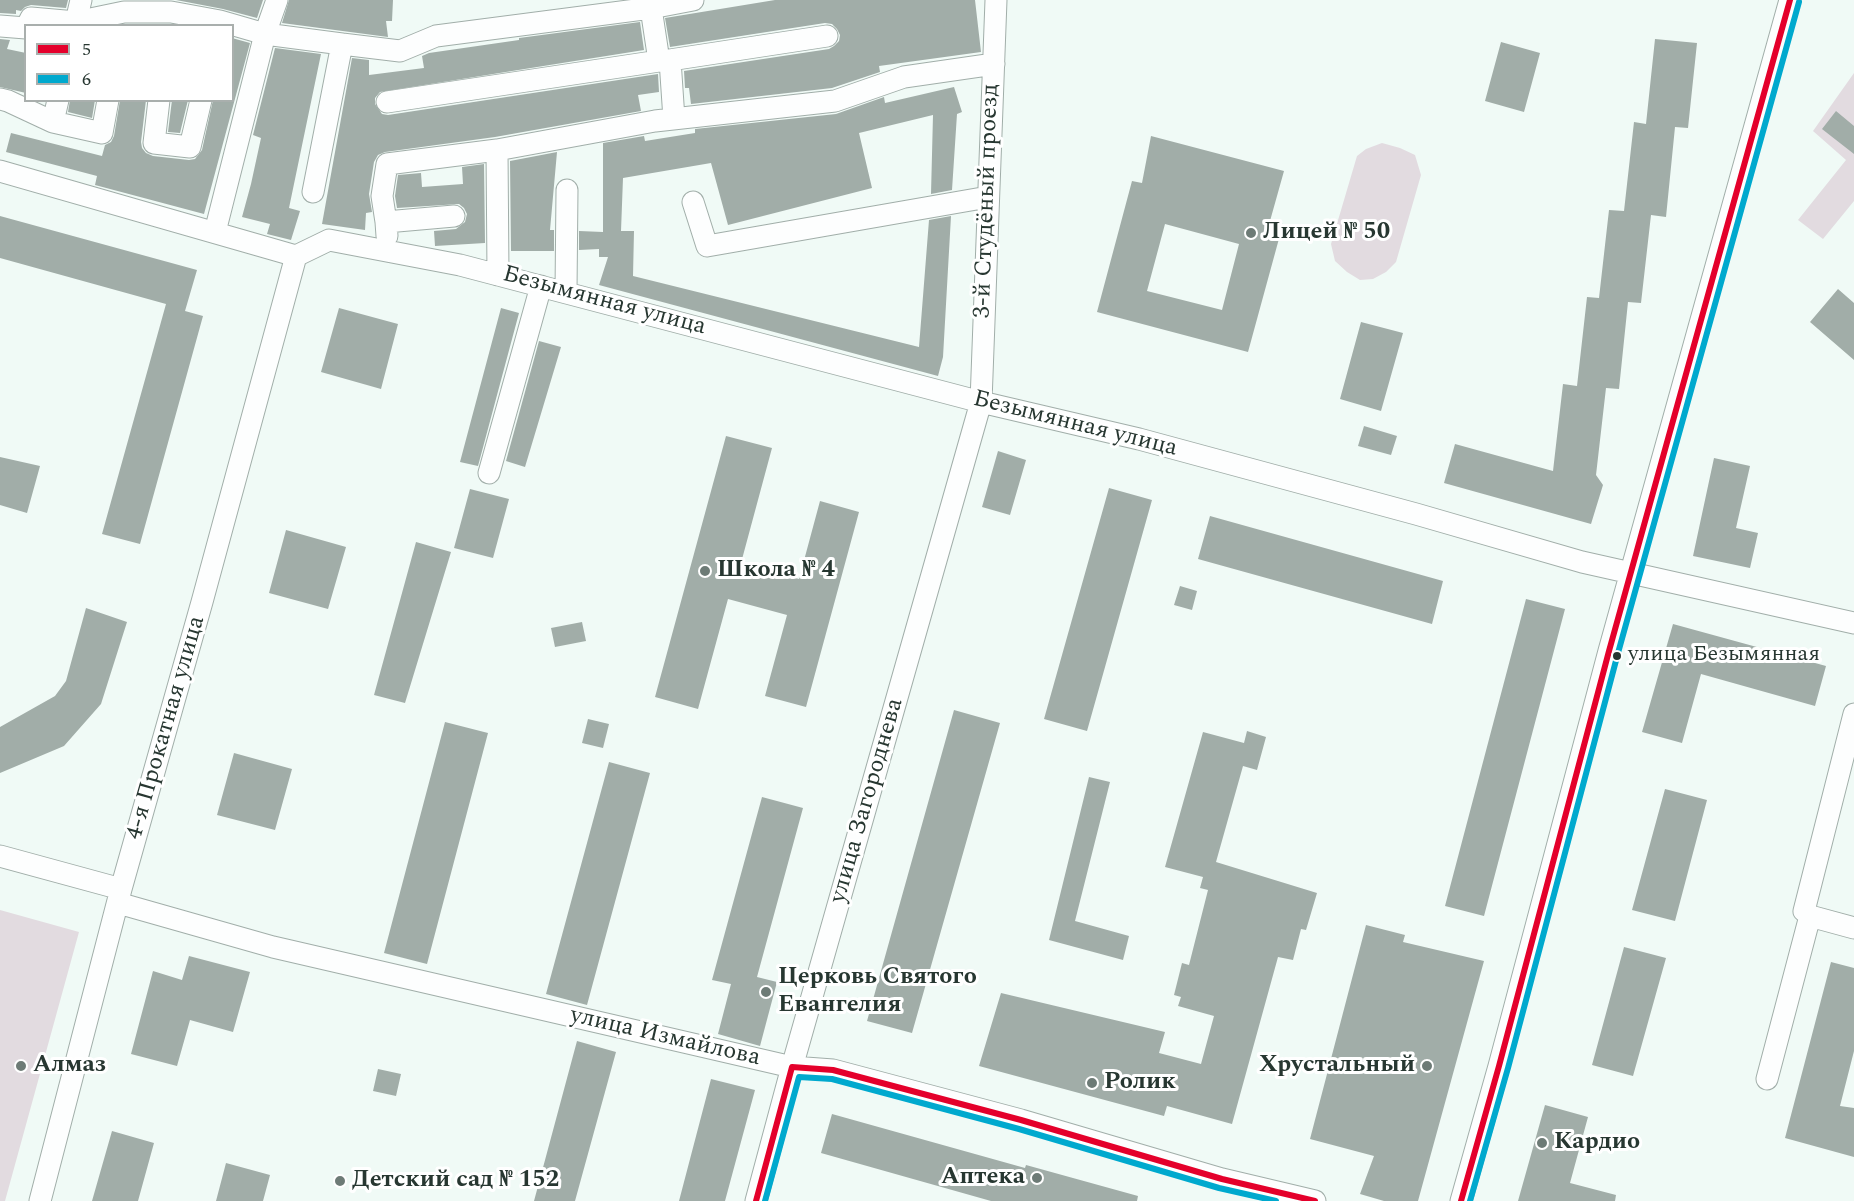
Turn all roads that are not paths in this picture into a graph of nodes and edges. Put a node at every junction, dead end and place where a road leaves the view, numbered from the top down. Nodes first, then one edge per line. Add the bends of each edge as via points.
1 (81, 0) edge
2 (277, 0) edge
3 (693, 0) edge
4 (996, 0) edge
5 (1790, 0) edge
6 (650, 4) edge
7 (122, 19) edge
8 (171, 19) edge
9 (220, 23) edge
10 (28, 24) edge
11 (76, 24) edge
12 (0, 26) edge
13 (234, 26) edge
14 (24, 27) edge
15 (265, 34) junction
16 (827, 36) dead end
17 (342, 44) junction
18 (664, 60) junction
19 (994, 64) junction
20 (0, 99) edge
21 (58, 102) edge
22 (108, 102) edge
23 (159, 102) edge
24 (201, 102) edge
25 (387, 102) dead end
26 (674, 119) junction
27 (53, 123) junction
28 (496, 150) junction
29 (0, 171) edge
30 (567, 190) dead end
31 (313, 192) dead end
32 (988, 197) junction
33 (693, 202) dead end
34 (454, 216) dead end
35 (386, 222) junction
36 (214, 232) junction
37 (388, 251) junction
38 (296, 255) junction
39 (498, 274) junction
40 (541, 286) junction
41 (566, 292) junction
42 (981, 402) junction
43 (489, 474) dead end
44 (1631, 572) junction
45 (1854, 623) edge
46 (1853, 724) edge
47 (0, 856) edge
48 (120, 896) junction
49 (1810, 916) junction
50 (1854, 928) edge
51 (792, 1067) junction
52 (1767, 1079) dead end
53 (40, 1201) edge
54 (756, 1201) edge
55 (1315, 1201) edge
56 (1461, 1201) edge

1 - 11 street
2 - 15 street
3 - 6 street
4 - 19 street, 3-й Студёный проезд
5 - 44 street
6 - 17 street via 436,36 400,51
6 - 18 street
7 - 8 street
7 - 11 street
8 - 9 street
10 - 11 street via 31,18
12 - 14 street
13 - 15 street
15 - 17 street
15 - 36 street
16 - 18 street
17 - 31 street
18 - 25 street
18 - 26 street
19 - 26 street via 904,77 835,101
19 - 32 street, 3-й Студёный проезд
20 - 27 street
21 - 27 street
22 - 27 street via 102,133
23 - 24 street via 154,143 190,147
26 - 28 street
28 - 35 street via 387,164 382,196
28 - 39 street
29 - 36 street
30 - 41 street
32 - 33 street via 707,246
32 - 42 street, 3-й Студёный проезд
34 - 35 street
35 - 37 street
36 - 38 street
37 - 38 street, Безымянная улица via 329,240
37 - 39 street, Безымянная улица
38 - 48 street, 4-я Прокатная улица
39 - 40 street, Безымянная улица
40 - 41 street, Безымянная улица
40 - 43 street
41 - 42 street, Безымянная улица
42 - 44 street, Безымянная улица via 1139,439 1582,562
42 - 51 street, улица Загороднева
44 - 45 street, Безымянная улица
44 - 56 street
46 - 49 street via 1804,906
47 - 48 street, улица Измайлова
48 - 51 street, улица Измайлова via 284,949
48 - 53 street, 4-я Прокатная улица
49 - 50 street
49 - 52 street
51 - 54 street, улица Загороднева
51 - 55 street, улица Измайлова via 832,1070 1222,1179

